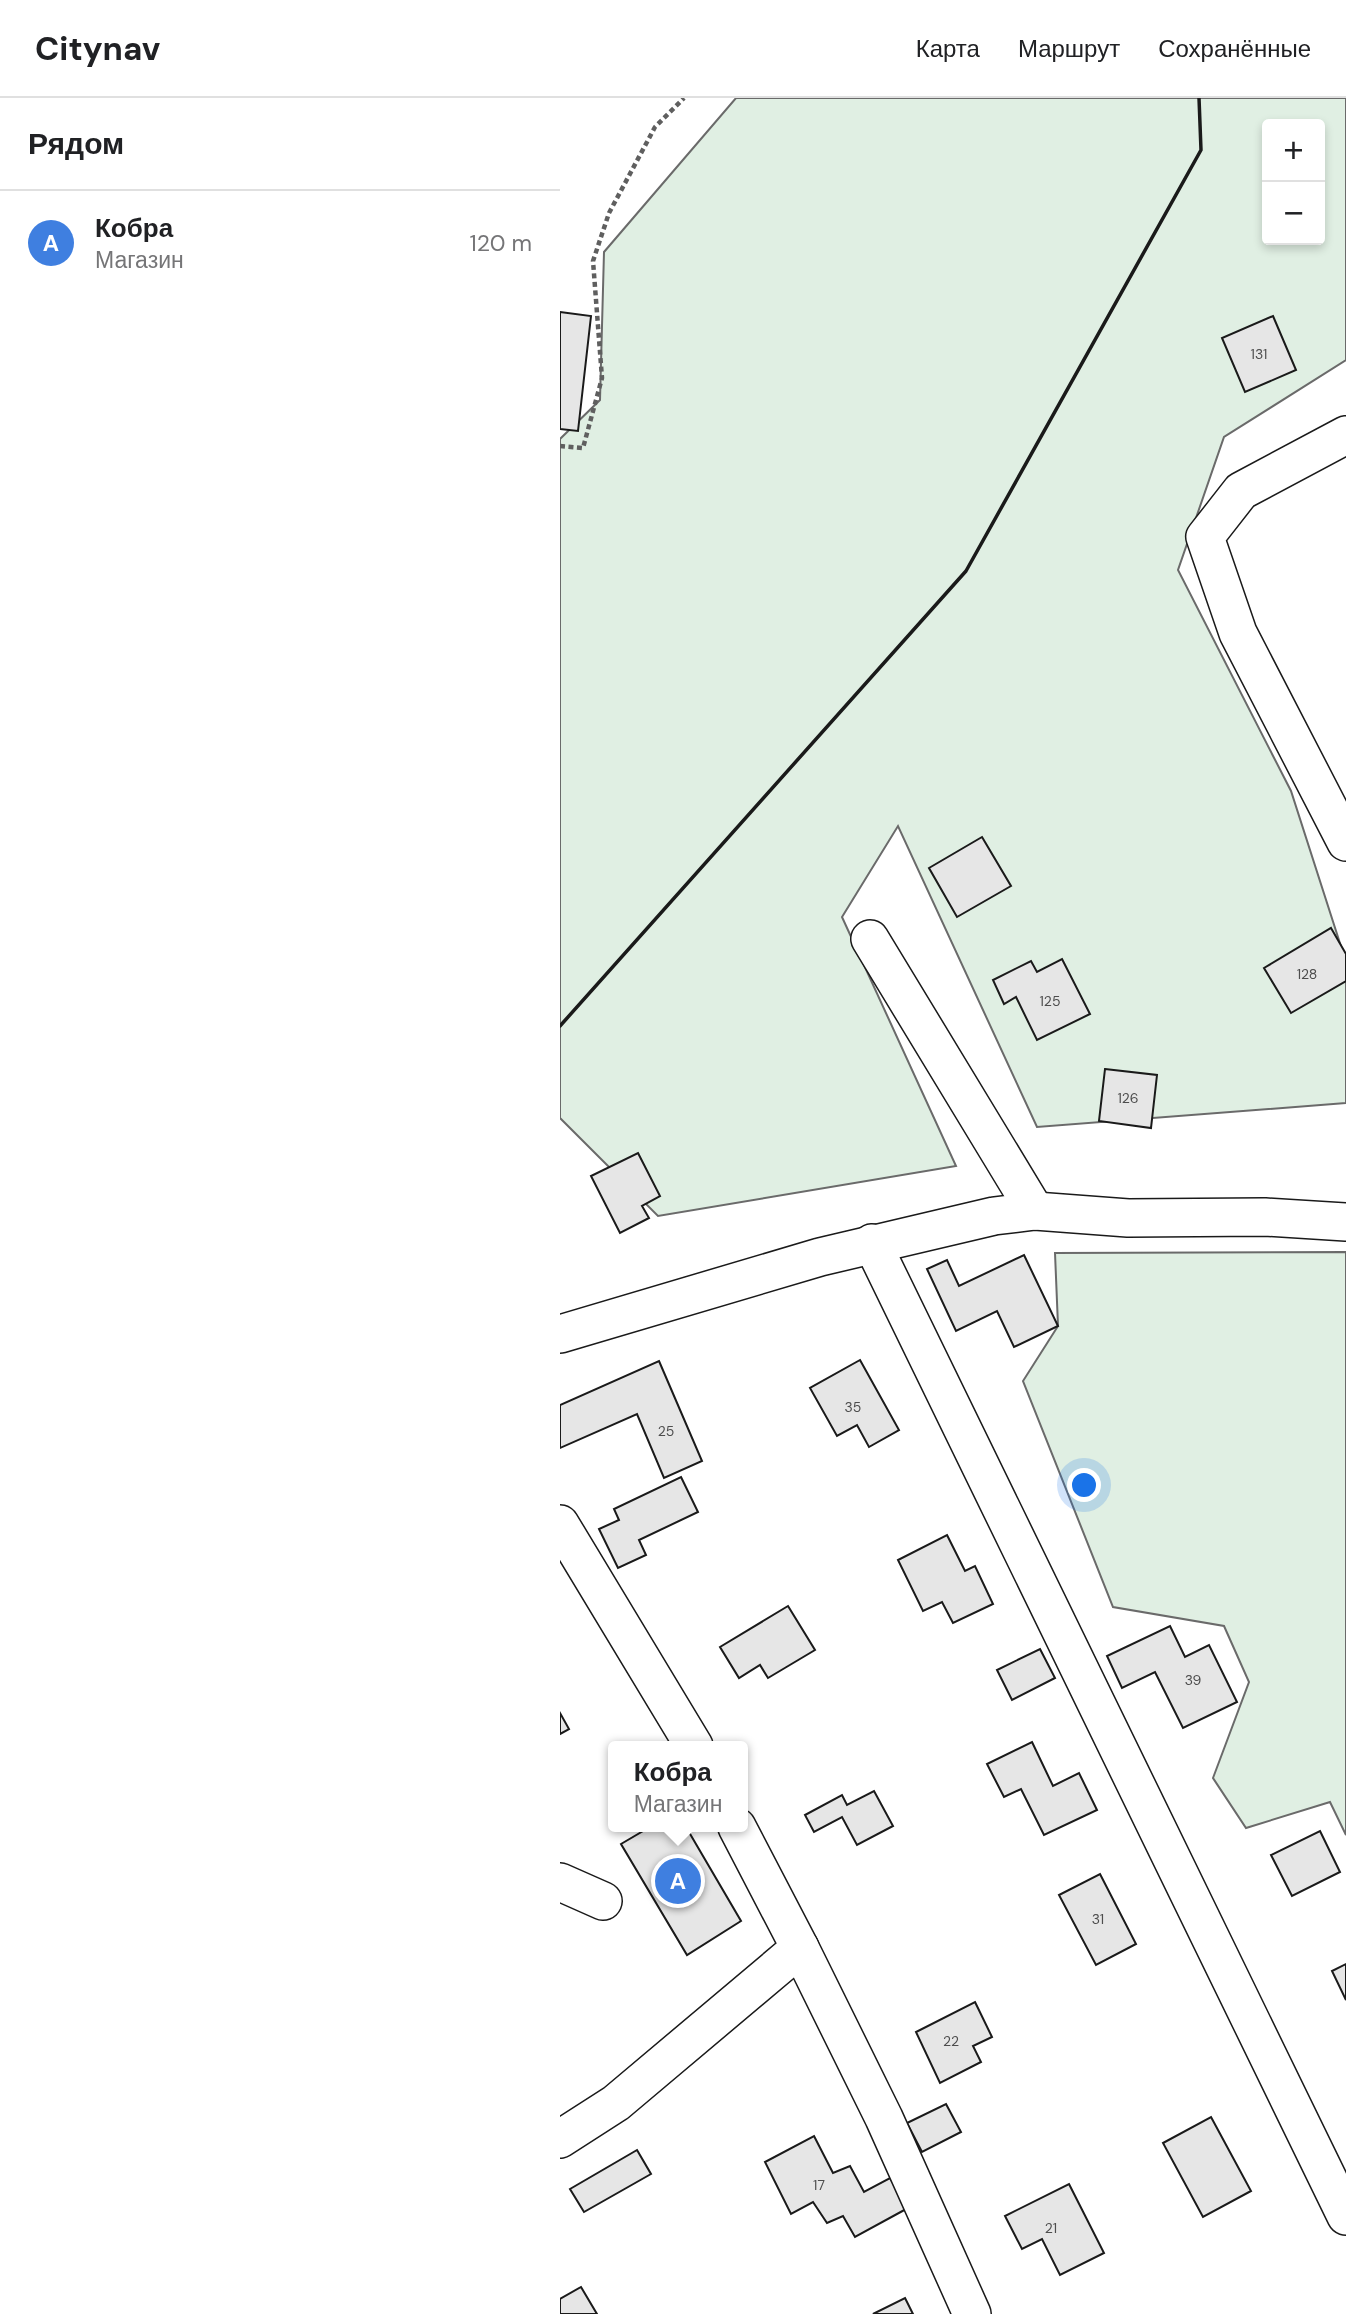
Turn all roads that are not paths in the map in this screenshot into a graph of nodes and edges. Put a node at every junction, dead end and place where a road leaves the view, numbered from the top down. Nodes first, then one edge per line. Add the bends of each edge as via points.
1 (1346, 435) edge
2 (1346, 842) edge
3 (870, 939) dead end
4 (1035, 1211) junction
5 (1346, 1222) edge
6 (872, 1243) junction
7 (560, 1334) edge
8 (560, 1524) edge
9 (691, 1741) edge
10 (740, 1832) edge
11 (560, 1882) edge
12 (603, 1901) dead end
13 (800, 1948) junction
14 (560, 2139) edge
15 (1346, 2216) edge
16 (972, 2314) edge

1 - 2 street via 1241,492 1205,537 1238,633
3 - 4 street
4 - 5 street via 1128,1218 1265,1217
4 - 6 street
6 - 7 street
6 - 15 street
8 - 9 street
10 - 13 street
11 - 12 street
13 - 14 street via 616,2103
13 - 16 street via 884,2118

